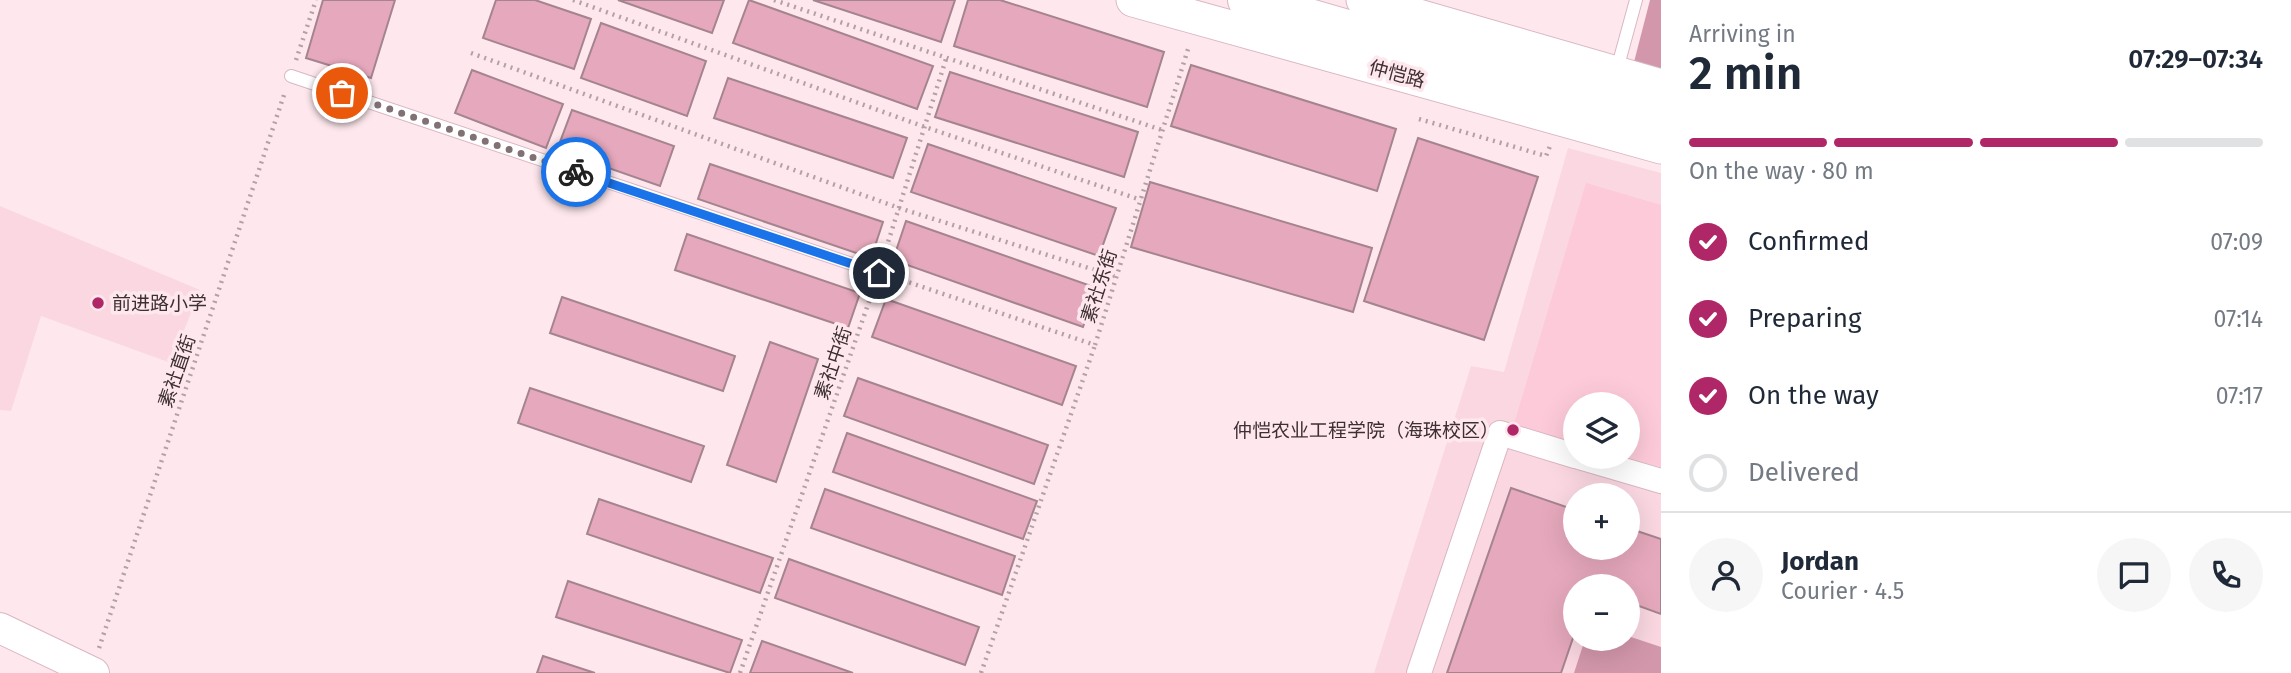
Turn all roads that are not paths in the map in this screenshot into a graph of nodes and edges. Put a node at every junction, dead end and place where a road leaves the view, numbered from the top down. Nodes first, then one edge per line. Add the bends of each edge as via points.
1 (1133, 0) edge
2 (1247, 0) edge
3 (1363, 0) edge
4 (1636, 0) edge
5 (1616, 74) junction
6 (291, 76) road end
7 (1661, 86) edge
8 (1661, 120) edge
9 (1661, 147) edge
10 (879, 273) road end
11 (1563, 452) edge
12 (1621, 469) edge
13 (1661, 481) edge
14 (0, 628) edge
15 (93, 673) edge
16 (1419, 673) edge

1 - 9 main road, 仲恺路
2 - 8 highway
3 - 5 main road
4 - 5 lane
5 - 7 main road
6 - 10 lane
11 - 16 street via 1500,433
12 - 13 street
14 - 15 street

